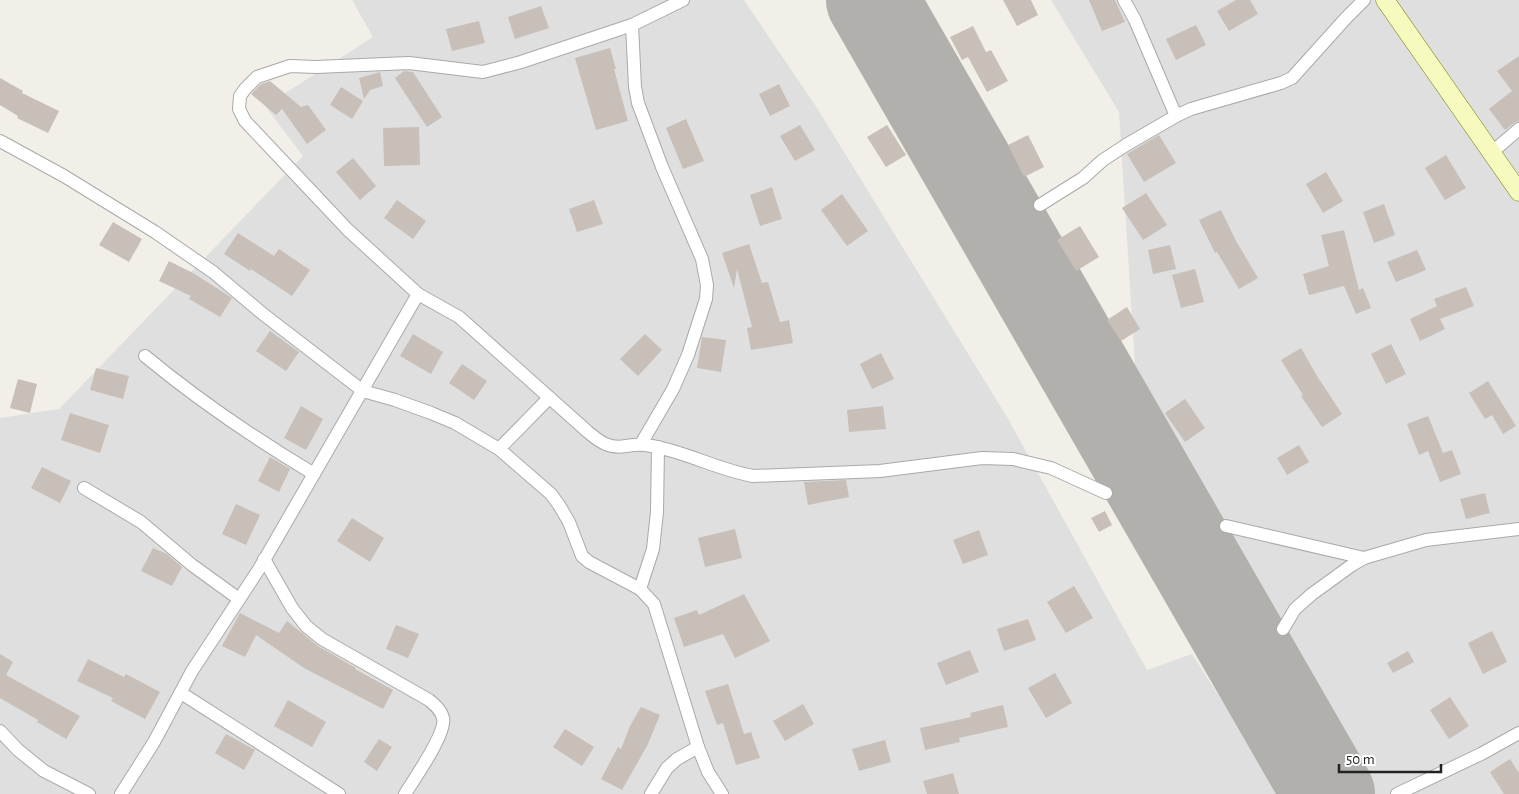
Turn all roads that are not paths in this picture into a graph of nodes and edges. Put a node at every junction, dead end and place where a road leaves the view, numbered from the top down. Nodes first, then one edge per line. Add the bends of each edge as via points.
1 (683, 0) edge
2 (1124, 0) edge
3 (1364, 0) edge
4 (1385, 0) edge
5 (632, 25) junction
6 (1176, 116) junction
7 (1519, 129) edge
8 (0, 141) edge
9 (1491, 153) junction
10 (1519, 192) edge
11 (1040, 205) dead end
12 (418, 294) junction
13 (145, 356) dead end
14 (363, 391) junction
15 (548, 398) junction
16 (641, 444) junction
17 (658, 447) junction
18 (499, 449) junction
19 (314, 474) junction
20 (84, 488) dead end
21 (1106, 493) dead end
22 (1226, 526) dead end
23 (1519, 529) edge
24 (1364, 558) junction
25 (264, 559) junction
26 (640, 589) junction
27 (239, 599) junction
28 (1283, 629) dead end
29 (181, 692) junction
30 (0, 731) edge
31 (1519, 733) edge
32 (698, 747) junction
33 (89, 794) edge
34 (122, 794) edge
35 (339, 794) edge
36 (405, 794) edge
37 (651, 794) edge
38 (722, 794) edge
39 (1397, 794) edge

1 - 5 street
2 - 6 street
3 - 6 street via 1292,78
4 - 9 main road
5 - 12 street via 482,72 409,63 290,66 257,77 245,89 240,96 239,109 245,121 348,230
5 - 16 street via 638,103 702,259 707,285 706,299 688,355 673,389
6 - 11 street via 1103,160 1078,182
7 - 9 street
8 - 14 street via 155,232 213,272
9 - 10 main road
12 - 14 street
12 - 15 street via 458,317
13 - 19 street via 253,437
14 - 18 street via 455,423
14 - 19 street
15 - 16 street via 600,442 615,448
15 - 18 street
16 - 17 street
17 - 21 street via 753,476 880,472 982,458 1014,459 1051,468
17 - 26 street via 653,549
18 - 26 street via 551,494 569,522 582,556
19 - 25 street
20 - 27 street via 141,522
22 - 24 street
23 - 24 street via 1426,540
24 - 28 street via 1295,609
25 - 27 street
25 - 36 street via 306,626 322,639 429,700 440,710 444,719 442,734
26 - 32 street via 654,604
27 - 29 street
29 - 34 street
29 - 35 street
30 - 33 street via 44,771
31 - 39 street
32 - 37 street via 677,758 667,768
32 - 38 street

